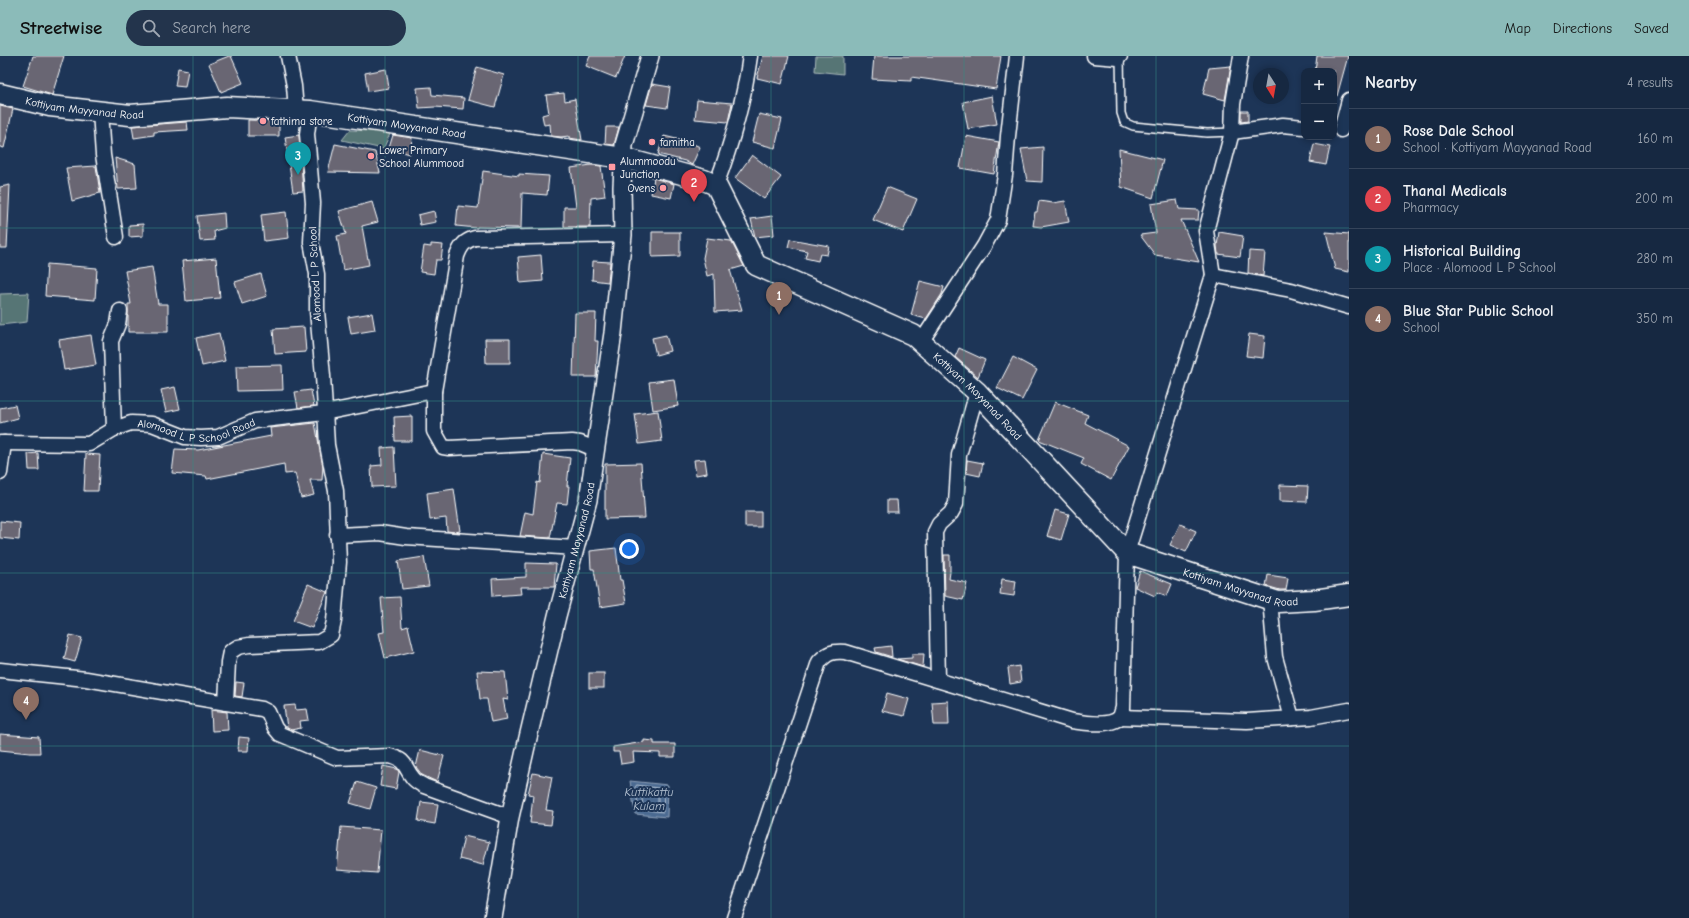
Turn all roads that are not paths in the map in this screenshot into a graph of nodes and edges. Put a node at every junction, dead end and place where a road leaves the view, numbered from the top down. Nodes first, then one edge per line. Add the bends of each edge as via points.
1 (288, 56) edge
2 (650, 56) edge
3 (750, 56) edge
4 (1017, 56) edge
5 (1094, 56) edge
6 (1120, 56) edge
7 (1241, 56) edge
8 (0, 94) edge
9 (1349, 100) edge
10 (303, 110) junction
11 (100, 112) junction
12 (1301, 127) edge
13 (1342, 130) edge
14 (1232, 132) junction
15 (623, 158) junction
16 (716, 185) junction
17 (623, 235) junction
18 (116, 237) dead end
19 (1213, 275) junction
20 (1349, 307) edge
21 (120, 311) dead end
22 (921, 342) junction
23 (434, 391) junction
24 (977, 392) junction
25 (324, 413) junction
26 (114, 430) junction
27 (2, 443) edge
28 (596, 449) junction
29 (0, 473) edge
30 (337, 535) junction
31 (575, 548) junction
32 (1128, 553) junction
33 (1349, 595) edge
34 (1270, 599) junction
35 (0, 670) edge
36 (938, 680) junction
37 (226, 702) junction
38 (1349, 710) edge
39 (1120, 717) junction
40 (1292, 718) junction
41 (510, 817) junction
42 (493, 918) edge
43 (734, 918) edge

1 - 10 street, Alomood L P School via 294,86
2 - 15 street, Kottiyam Mayyanad Road via 624,145
3 - 16 street via 731,142
4 - 22 street via 998,220 984,246
5 - 6 street
6 - 14 lane via 1120,113 1124,122 1133,126 1207,133
7 - 14 street via 1233,104
8 - 11 main road, Kottiyam Mayyanad Road via 50,106
9 - 13 street
10 - 11 main road, Kottiyam Mayyanad Road via 227,107 130,115
10 - 15 main road, Kottiyam Mayyanad Road
10 - 25 street, Alomood L P School via 313,203 311,242 317,274
11 - 18 street
12 - 14 street via 1283,124
14 - 19 street via 1206,232
15 - 16 main road, Kottiyam Mayyanad Road
15 - 17 street, Kottiyam Mayyanad Road
16 - 22 main road, Kottiyam Mayyanad Road via 756,265 912,335
17 - 23 street via 467,240 460,247 457,256
17 - 28 street, Kottiyam Mayyanad Road via 613,333
19 - 20 street via 1291,290
19 - 32 street
21 - 26 street via 111,341
22 - 24 main road, Kottiyam Mayyanad Road
23 - 25 street, Alomood L P School Road
23 - 28 street via 434,431 442,447 572,442
24 - 32 main road, Kottiyam Mayyanad Road
24 - 36 street via 960,455 956,504 951,513 939,524 936,532
25 - 26 street, Alomood L P School Road via 255,422 218,437 185,437 152,424 131,423
25 - 30 street, Alomood L P School via 336,491
26 - 27 street, Alomood L P School Road via 89,444
27 - 29 street
28 - 31 street, Kottiyam Mayyanad Road via 588,500
30 - 31 street via 380,533
30 - 37 street, Alomood L P School via 339,562 331,635 319,642 250,645 238,647 230,652
31 - 41 street, Kottiyam Mayyanad Road
32 - 34 main road, Kottiyam Mayyanad Road
32 - 39 street via 1123,708
33 - 34 main road, Kottiyam Mayyanad Road via 1286,602
34 - 40 street via 1275,657
35 - 37 street via 86,679
36 - 39 street via 1072,721 1104,723
36 - 43 street via 845,652 834,651 826,654 819,662
37 - 41 street via 268,712 280,734 337,758 398,758 405,763 414,780 424,786
38 - 40 street
39 - 40 street via 1247,721
41 - 42 street, Kottiyam Mayyanad Road

